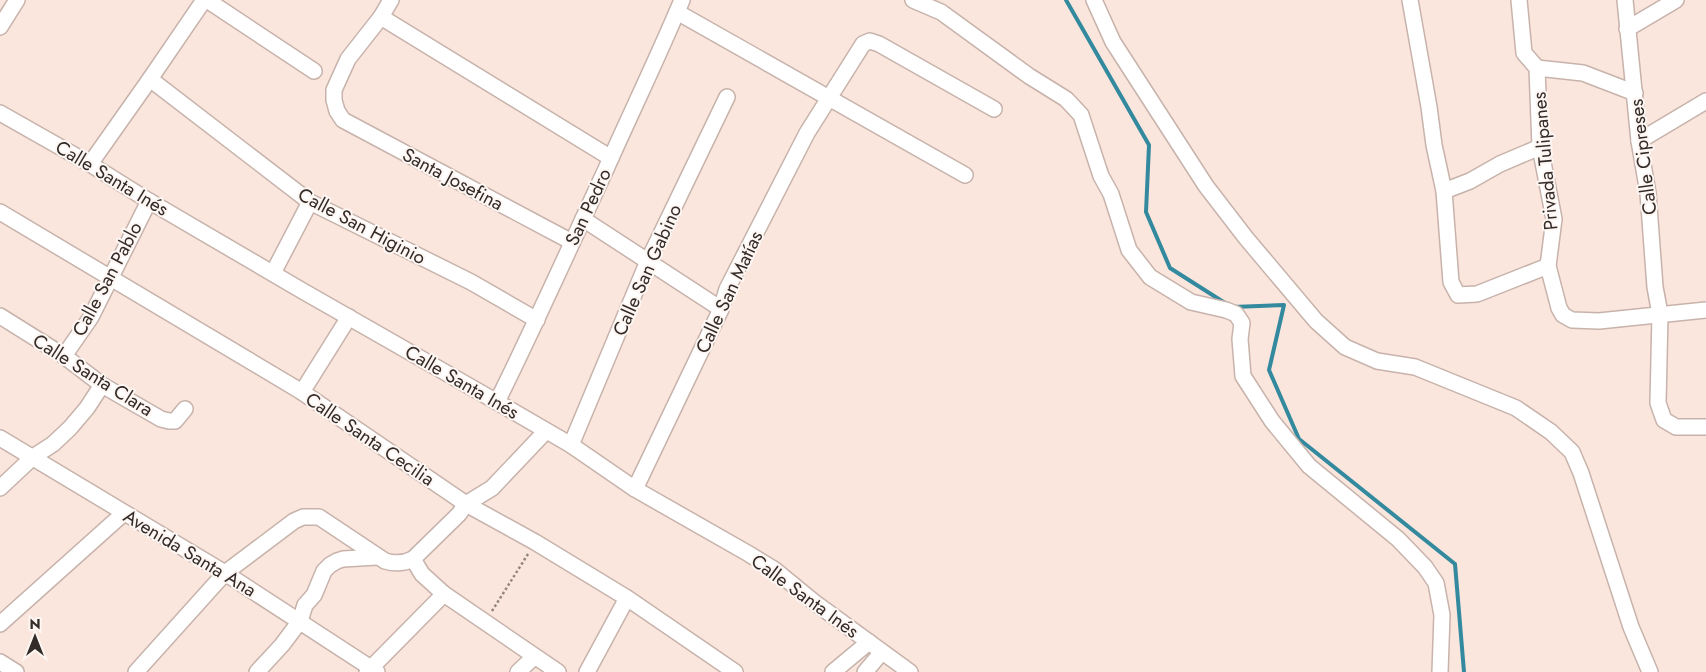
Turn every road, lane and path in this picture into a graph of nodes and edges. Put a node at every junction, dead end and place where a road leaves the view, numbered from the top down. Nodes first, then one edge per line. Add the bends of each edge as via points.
1 (17, 0) edge
2 (205, 0) edge
3 (391, 0) edge
4 (913, 0) edge
5 (1094, 0) edge
6 (1410, 0) edge
7 (1519, 0) edge
8 (1625, 0) edge
9 (1676, 0) edge
10 (680, 6) edge
11 (380, 17) junction
12 (0, 27) edge
13 (1627, 29) junction
14 (1537, 68) junction
15 (314, 71) dead end
16 (1568, 72) junction
17 (150, 79) junction
18 (1635, 93) junction
19 (728, 97) dead end
20 (828, 98) junction
21 (1706, 101) edge
22 (1539, 107) junction
23 (994, 109) dead end
24 (0, 114) edge
25 (1639, 141) junction
26 (1540, 147) junction
27 (611, 158) junction
28 (90, 164) junction
29 (965, 175) dead end
30 (1444, 191) junction
31 (149, 201) junction
32 (310, 202) junction
33 (0, 212) edge
34 (583, 219) junction
35 (572, 242) junction
36 (648, 261) junction
37 (1548, 266) junction
38 (273, 273) junction
39 (111, 278) junction
40 (721, 309) junction
41 (1706, 310) edge
42 (1660, 314) junction
43 (0, 316) edge
44 (349, 317) junction
45 (537, 320) junction
46 (64, 356) junction
47 (102, 385) junction
48 (302, 392) junction
49 (498, 402) junction
50 (186, 409) dead end
51 (1706, 427) edge
52 (546, 431) junction
53 (0, 438) edge
54 (571, 445) junction
55 (33, 457) junction
56 (0, 488) edge
57 (635, 489) junction
58 (466, 504) junction
59 (124, 513) junction
60 (535, 542) junction
61 (377, 557) junction
62 (413, 559) junction
63 (225, 573) junction
64 (444, 594) junction
65 (628, 598) junction
66 (300, 621) junction
67 (484, 623) junction
68 (0, 624) edge
69 (869, 642) junction
70 (882, 652) junction
71 (534, 658) junction
72 (0, 662) edge
73 (372, 671) edge
74 (16, 672) edge
75 (136, 672) edge
76 (257, 672) edge
77 (518, 672) edge
78 (558, 672) edge
79 (586, 672) edge
80 (735, 672) edge
81 (833, 672) edge
82 (864, 672) edge
83 (910, 672) edge
84 (1440, 672) edge
85 (1650, 672) edge

1 - 12 street
2 - 15 street
2 - 17 street
3 - 11 street
4 - 84 street via 941,12 1066,99 1081,115 1129,250 1150,278 1190,302 1236,314 1242,323 1243,376 1272,420 1309,466 1398,538 1426,567 1436,583 1442,615
5 - 85 street via 1113,42 1206,186 1316,321 1345,347 1377,361 1415,367 1516,408 1551,432 1572,452 1631,627
6 - 30 street
7 - 14 street, Privada Tulipanes via 1524,53
8 - 13 street, Calle Cipreses
9 - 13 street
10 - 20 street
10 - 27 street, San Pedro
11 - 27 street
11 - 35 street, Santa Josefina via 348,59 334,90 337,111 343,120
13 - 18 street, Calle Cipreses
14 - 16 street
14 - 22 street, Privada Tulipanes
16 - 18 street via 1583,73
16 - 22 street via 1550,79
17 - 28 street
17 - 32 street, Calle San Higinio
18 - 25 street, Calle Cipreses
19 - 36 street, Calle San Gabino
20 - 23 street, Calle San Matías via 863,44 870,41
20 - 29 street
20 - 40 street, Calle San Matías via 727,289
21 - 25 street
22 - 26 street, Privada Tulipanes
24 - 28 street, Calle Santa Inés
25 - 42 street, Calle Cipreses via 1648,193 1652,264
26 - 30 street
26 - 37 street, Privada Tulipanes via 1554,219
27 - 34 street, San Pedro
28 - 31 street, Calle Santa Inés
30 - 37 street via 1451,282 1458,294 1477,294
31 - 38 street, Calle Santa Inés
31 - 39 street, Calle San Pablo
32 - 38 street
32 - 45 street, Calle San Higinio via 471,282
33 - 39 street, Calle Santa Cecilia
34 - 35 street, San Pedro
34 - 36 street
35 - 45 street, San Pedro
36 - 40 street
36 - 54 street, Calle San Gabino
37 - 42 street, Privada Tulipanes via 1559,308 1572,320 1599,321
38 - 44 street, Calle Santa Inés
39 - 46 street, Calle San Pablo via 91,317
39 - 48 street, Calle Santa Cecilia
40 - 57 street, Calle San Matías
41 - 42 street, Privada Tulipanes
42 - 51 street, Calle Cipreses via 1658,403 1664,420 1676,427
43 - 46 street, Calle Santa Clara
44 - 48 street
44 - 49 street, Calle Santa Inés
45 - 49 street, San Pedro
46 - 47 street, Calle Santa Clara
47 - 50 street, Calle Santa Clara via 169,421 175,421
47 - 55 street via 70,428
48 - 58 street, Calle Santa Cecilia
49 - 52 street, Calle Santa Inés
52 - 54 street, Calle Santa Inés
52 - 58 street via 492,488
53 - 55 street, Avenida Santa Ana
54 - 57 street, Calle Santa Inés
55 - 56 street
55 - 59 street, Avenida Santa Ana
57 - 69 street, Calle Santa Inés via 750,554
58 - 60 street, Calle Santa Cecilia
58 - 62 street via 460,514
59 - 63 street, Avenida Santa Ana
59 - 68 street
60 - 65 street, Calle Santa Cecilia
60 - 67 path
61 - 62 street via 393,564
61 - 63 street via 319,517 304,518 294,521
61 - 66 street via 337,560 330,565 320,577
62 - 64 street via 422,574
63 - 66 street, Avenida Santa Ana
63 - 75 street
64 - 67 street
64 - 73 street
65 - 79 street
65 - 80 street, Calle Santa Cecilia
66 - 73 street, Avenida Santa Ana
66 - 76 street
67 - 71 street
69 - 70 street, Calle Santa Inés
69 - 81 street
70 - 82 street
70 - 83 street, Calle Santa Inés
71 - 77 street
71 - 78 street
72 - 74 street

